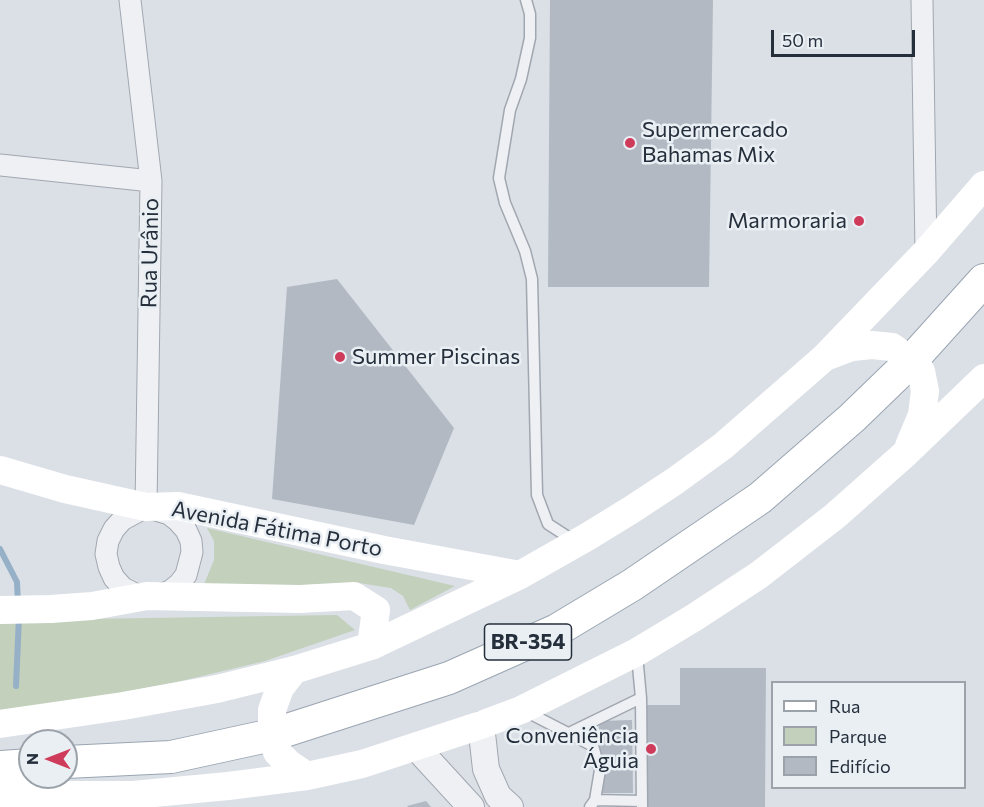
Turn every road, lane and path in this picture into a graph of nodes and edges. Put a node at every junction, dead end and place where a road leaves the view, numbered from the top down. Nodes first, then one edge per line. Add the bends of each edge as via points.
1 (130, 0) edge
2 (526, 0) edge
3 (922, 0) edge
4 (0, 165) edge
5 (151, 181) junction
6 (984, 185) edge
7 (926, 252) junction
8 (984, 280) edge
9 (825, 357) junction
10 (911, 360) junction
11 (984, 378) edge
12 (906, 453) junction
13 (0, 470) edge
14 (146, 507) junction
15 (587, 537) junction
16 (520, 574) junction
17 (147, 596) junction
18 (0, 610) edge
19 (371, 646) junction
20 (637, 651) junction
21 (294, 670) junction
22 (641, 698) junction
23 (521, 710) junction
24 (0, 724) edge
25 (481, 725) junction
26 (569, 733) junction
27 (272, 735) junction
28 (416, 747) junction
29 (78, 761) edge
30 (18, 766) edge
31 (0, 767) edge
32 (307, 776) junction
33 (0, 795) edge
34 (592, 803) edge
35 (642, 804) edge
36 (471, 807) edge
37 (510, 807) edge

1 - 5 street, Rua Urânio
2 - 15 lane via 530,38 510,110 499,178 532,279 537,495 548,524 568,537
3 - 7 street
4 - 5 street
5 - 14 street, Rua Urânio
6 - 7 main road
7 - 9 main road
8 - 10 main road, BR-354
9 - 10 main road via 852,347 872,345 892,347
9 - 15 main road via 723,446 675,482
10 - 12 main road via 921,371 925,391 922,415
10 - 27 main road, BR-354 via 852,418 760,498 632,585 557,630 449,678
11 - 12 main road
12 - 20 main road via 835,516 759,575
13 - 14 main road, Avenida Fátima Porto
14 - 16 main road, Avenida Fátima Porto via 178,506
14 - 17 street via 114,529 106,554 108,567 123,588
14 - 17 street via 178,521 186,530 192,552 186,575 179,584 170,591
15 - 16 main road
16 - 19 main road
17 - 18 main road via 92,606
17 - 19 main road via 354,596 376,610
19 - 21 main road
20 - 22 lane
20 - 23 main road
21 - 24 main road via 217,689
21 - 27 main road via 280,688 272,710
22 - 26 lane
22 - 35 lane
23 - 25 main road
23 - 26 lane
25 - 28 main road
25 - 37 street via 486,769 498,796
26 - 34 lane via 593,746 600,770
27 - 29 main road, BR-354 via 171,757
27 - 32 main road via 277,752
28 - 32 main road
28 - 36 street
30 - 31 main road
32 - 33 main road via 133,795
34 - 35 lane

